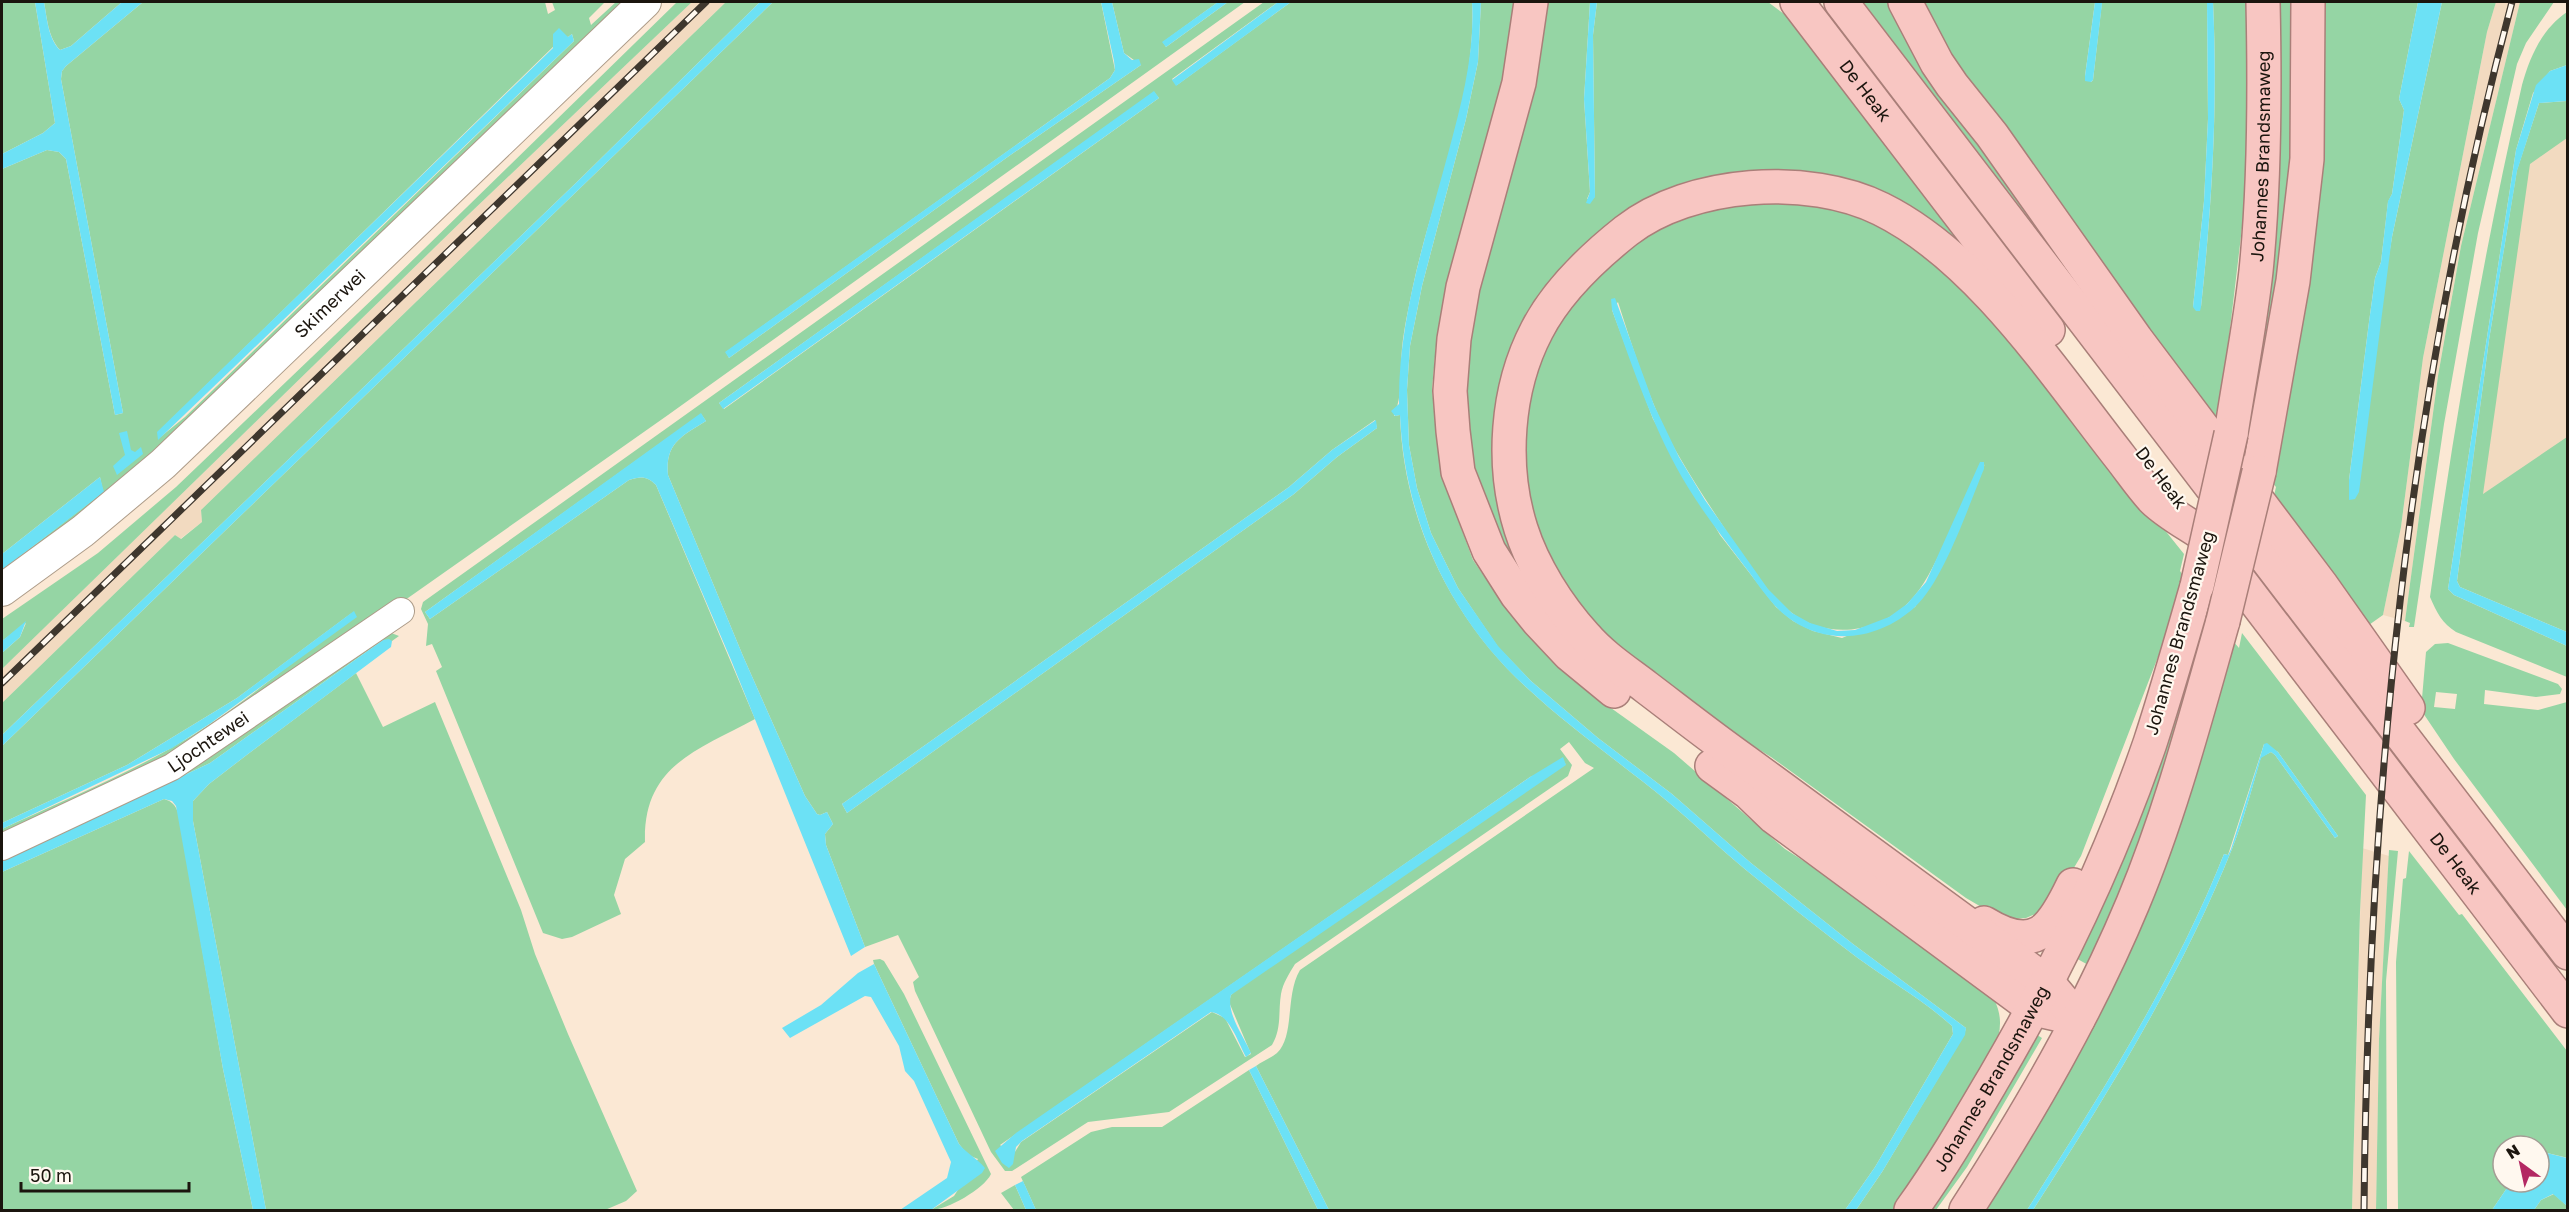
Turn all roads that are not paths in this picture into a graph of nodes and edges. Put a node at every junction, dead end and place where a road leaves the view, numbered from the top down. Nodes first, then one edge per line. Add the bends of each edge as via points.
1 (645, 2) edge
2 (1531, 2) edge
3 (1797, 2) edge
4 (1841, 2) edge
5 (1905, 2) edge
6 (2263, 2) edge
7 (2308, 2) edge
8 (2204, 535) junction
9 (2, 590) edge
10 (401, 611) dead end
11 (2468, 822) junction
12 (2112, 838) junction
13 (2, 847) edge
14 (1943, 906) junction
15 (2568, 953) edge
16 (2041, 996) junction
17 (2568, 1011) edge
18 (2078, 1019) junction
19 (1911, 1210) edge
20 (1966, 1210) edge

1 - 9 street, Skimerwei via 163,464 83,531
2 - 16 highway via 1519,83 1463,287 1450,391 1458,472 1489,551 1538,621 1569,654 1623,698 1749,793 1774,817
3 - 8 highway, De Heak
4 - 11 highway, De Heak
5 - 11 highway via 1952,85 2322,586 2452,771
6 - 12 highway, Johannes Brandsmaweg, bridge via 2264,150 2256,272 2230,434 2197,586 2150,743
7 - 18 highway, Johannes Brandsmaweg, bridge via 2307,159 2294,281 2259,472 2223,621 2178,777 2134,901
8 - 14 highway via 2156,502 1982,286 1939,248 1880,208 1836,193 1762,186 1722,191 1635,224 1599,252 1537,328 1513,402 1509,443 1512,484 1521,529 1560,603 1611,661
8 - 17 highway, De Heak
10 - 13 street, Ljochtewei via 172,767
11 - 15 highway, De Heak
12 - 14 highway via 2082,866 2057,916 2035,934 2007,936 1967,913
12 - 16 highway, Johannes Brandsmaweg
14 - 16 highway
16 - 18 highway
16 - 19 highway, Johannes Brandsmaweg via 1935,1177
18 - 20 highway, Johannes Brandsmaweg via 2011,1140

